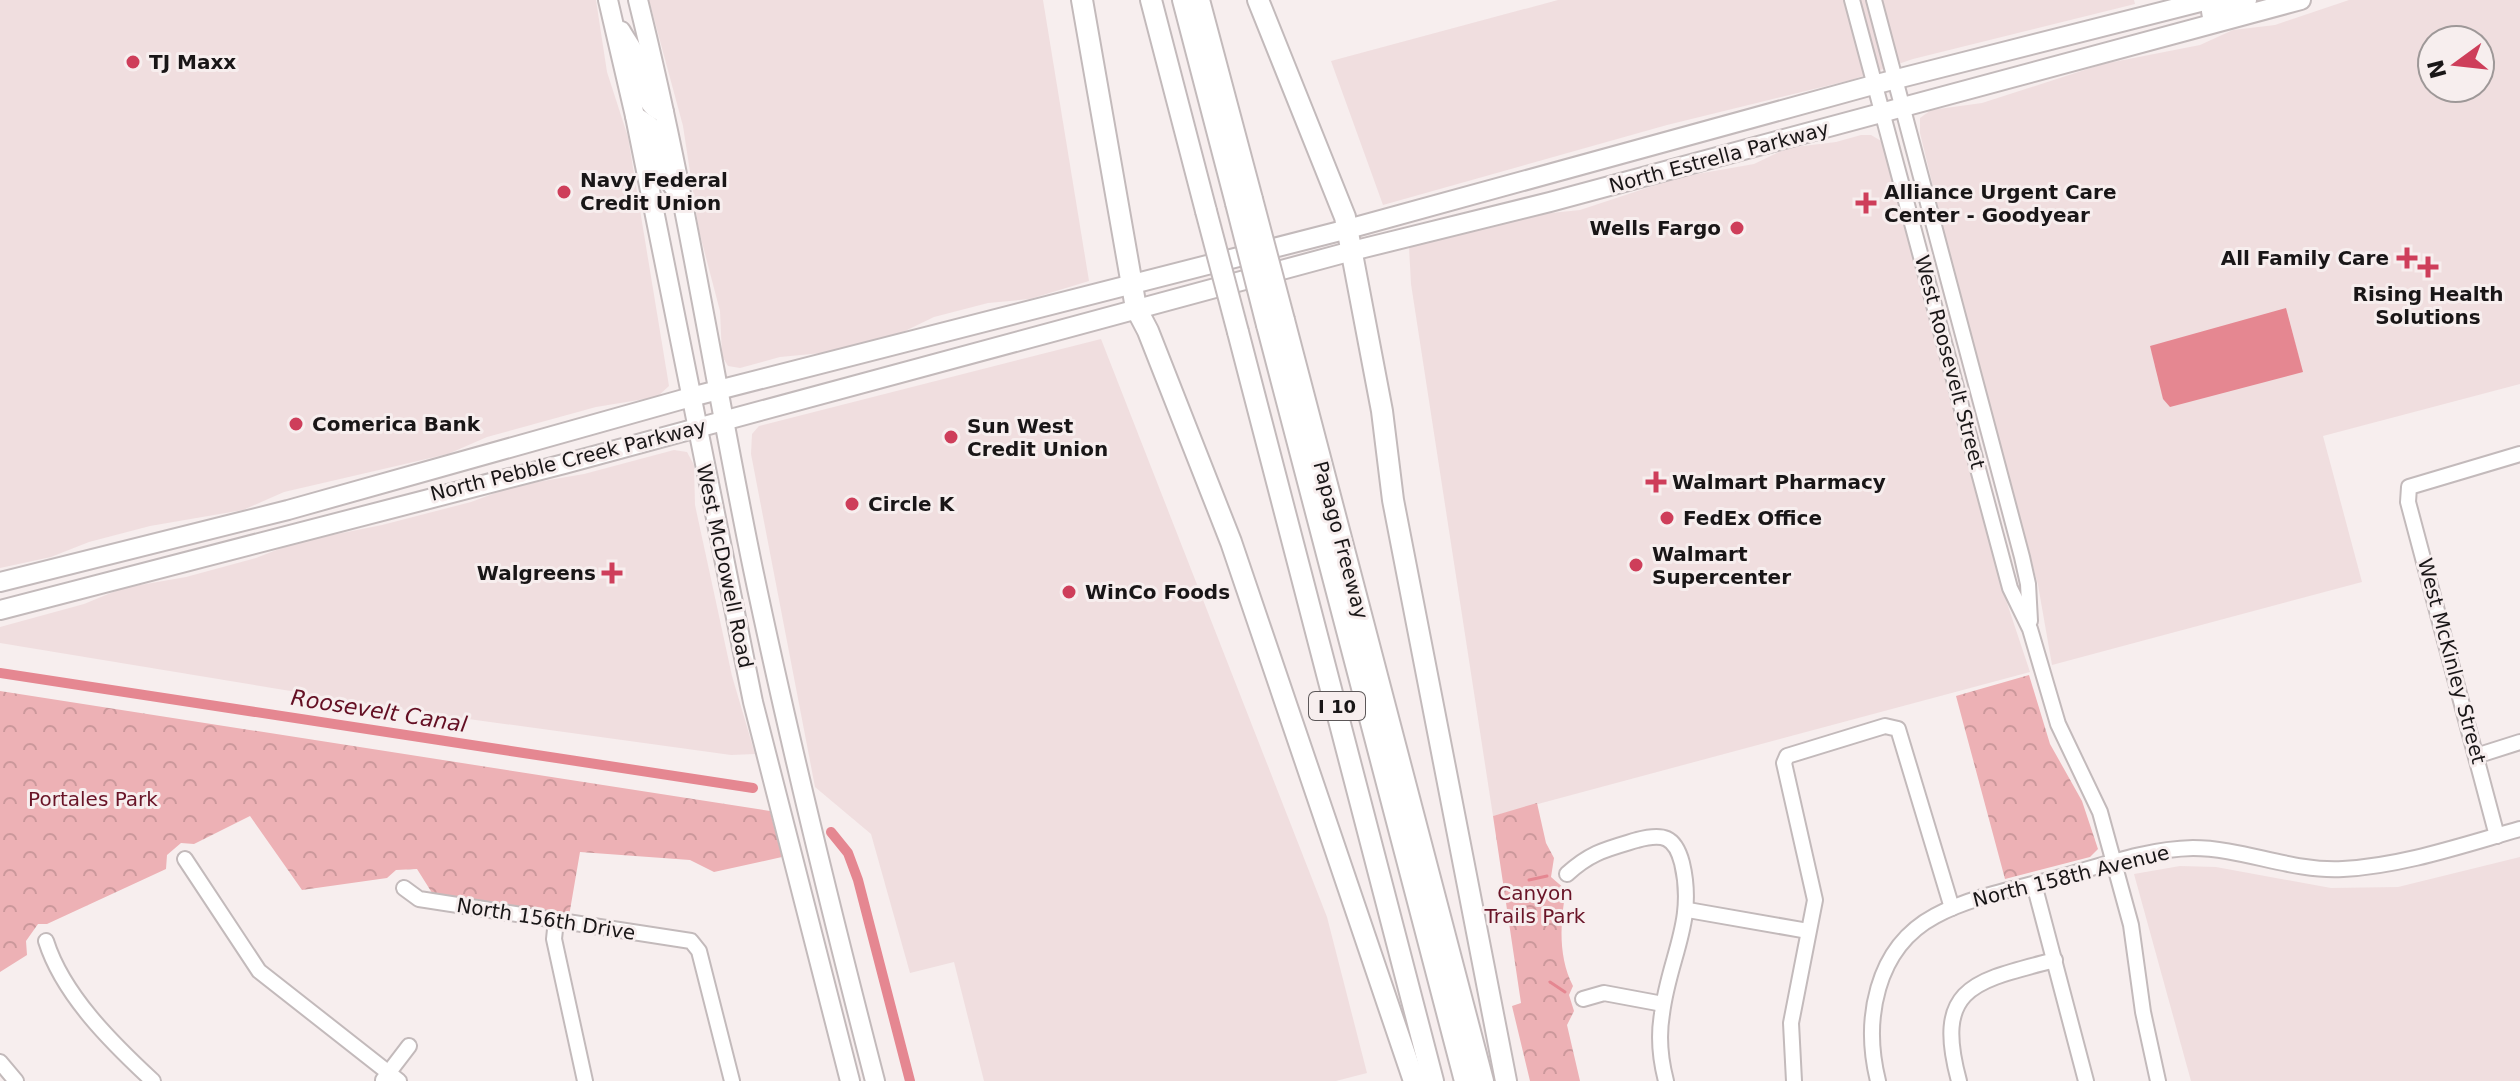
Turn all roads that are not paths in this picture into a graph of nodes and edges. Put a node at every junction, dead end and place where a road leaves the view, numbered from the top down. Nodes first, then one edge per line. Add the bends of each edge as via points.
1 (638, 0) edge
2 (1082, 0) edge
3 (1151, 0) edge
4 (1183, 0) edge
5 (1199, 0) edge
6 (1258, 0) edge
7 (1852, 0) edge
8 (1874, 0) edge
9 (2208, 0) edge
10 (2247, 0) edge
11 (2301, 0) edge
12 (610, 7) edge
13 (2148, 15) junction
14 (2213, 23) junction
15 (2062, 66) junction
16 (1896, 79) junction
17 (1873, 85) junction
18 (1905, 108) junction
19 (664, 112) junction
20 (1881, 114) junction
21 (635, 116) junction
22 (1630, 150) junction
23 (1645, 177) junction
24 (682, 198) junction
25 (1244, 201) junction
26 (1348, 229) junction
27 (1352, 251) junction
28 (1129, 284) junction
29 (1136, 308) junction
30 (1276, 322) junction
31 (923, 337) junction
32 (882, 377) junction
33 (719, 391) junction
34 (691, 397) junction
35 (725, 420) junction
36 (697, 427) junction
37 (2520, 454) edge
38 (71, 565) junction
39 (0, 582) edge
40 (0, 603) edge
41 (0, 610) edge
42 (2030, 629) junction
43 (781, 694) junction
44 (753, 702) junction
45 (2520, 742) edge
46 (2479, 755) junction
47 (2520, 829) edge
48 (2497, 836) junction
49 (185, 859) dead end
50 (2114, 862) junction
51 (1567, 874) dead end
52 (2034, 884) junction
53 (404, 888) dead end
54 (802, 898) junction
55 (1952, 908) junction
56 (1688, 910) junction
57 (556, 920) junction
58 (1808, 931) junction
59 (46, 941) dead end
60 (2055, 960) junction
61 (1583, 999) dead end
62 (854, 1001) junction
63 (1663, 1004) junction
64 (409, 1046) dead end
65 (0, 1062) edge
66 (390, 1078) edge
67 (16, 1081) edge
68 (153, 1081) edge
69 (585, 1081) edge
70 (732, 1081) edge
71 (850, 1081) edge
72 (875, 1081) edge
73 (1414, 1081) edge
74 (1433, 1081) edge
75 (1465, 1081) edge
76 (1483, 1081) edge
77 (1506, 1081) edge
78 (1666, 1081) edge
79 (1794, 1081) edge
80 (1878, 1081) edge
81 (1959, 1081) edge
82 (2086, 1081) edge
83 (2158, 1081) edge

1 - 19 main road, West McDowell Road
2 - 28 highway
3 - 74 highway, I 10, bridge
4 - 25 highway
5 - 25 highway, Papago Freeway / I 10
6 - 26 highway
7 - 17 street, West Roosevelt Street
8 - 16 street, West Roosevelt Street
9 - 13 main road, North Estrella Parkway
10 - 14 main road via 2211,11
11 - 14 main road, North Estrella Parkway
12 - 19 main road via 636,56 648,100
12 - 21 main road, West McDowell Road
13 - 15 main road via 2139,28 2065,49
13 - 16 main road, North Estrella Parkway
14 - 15 main road, North Estrella Parkway
15 - 18 main road, North Estrella Parkway
16 - 17 main road, North Estrella Parkway
16 - 18 street, West Roosevelt Street
17 - 20 street, West Roosevelt Street
17 - 22 main road, North Estrella Parkway
18 - 20 main road, North Estrella Parkway
18 - 42 street, West Roosevelt Street via 2022,557
19 - 24 main road, West McDowell Road
20 - 23 main road, North Estrella Parkway
20 - 42 street, West Roosevelt Street via 2010,588
21 - 24 main road via 650,126 662,171
21 - 34 main road, West McDowell Road
22 - 23 main road
22 - 26 main road, North Estrella Parkway
23 - 27 main road, North Estrella Parkway
24 - 33 main road, West McDowell Road
25 - 30 highway, Papago Freeway / I 10, bridge
26 - 27 highway
26 - 28 main road, North Estrella Parkway
27 - 29 main road, North Estrella Parkway
27 - 77 highway via 1393,500
28 - 29 highway
28 - 31 main road, North Pebble Creek Parkway
29 - 32 main road, North Pebble Creek Parkway
29 - 73 highway via 1231,542
30 - 75 highway
30 - 76 highway, Papago Freeway / I 10
31 - 32 main road via 918,349 885,360
31 - 33 main road, North Pebble Creek Parkway
32 - 35 main road, North Pebble Creek Parkway
33 - 34 main road, North Pebble Creek Parkway
33 - 35 main road, West McDowell Road
34 - 36 main road, West McDowell Road
34 - 38 main road, North Pebble Creek Parkway
35 - 36 main road, North Pebble Creek Parkway
35 - 43 main road, West McDowell Road
36 - 41 main road, North Pebble Creek Parkway
36 - 44 main road, West McDowell Road
37 - 46 street, West McKinley Street via 2409,487 2408,502
38 - 39 main road, North Pebble Creek Parkway
38 - 40 main road via 58,582
42 - 50 street, West Roosevelt Street via 2058,724 2100,812
43 - 44 main road
43 - 62 main road, West McDowell Road
44 - 54 main road, West McDowell Road
45 - 46 street
46 - 48 street, West McKinley Street
47 - 48 street, North 158th Avenue
48 - 50 street, North 158th Avenue via 2391,863 2338,870 2197,848
49 - 66 street via 259,971
50 - 52 street, North 158th Avenue
50 - 83 street, West Roosevelt Street via 2131,925
51 - 56 street via 1588,855 1656,835 1668,837 1678,847
52 - 55 street, North 158th Avenue
52 - 60 street
53 - 57 street, North 156th Drive via 419,899
54 - 62 main road via 817,911 837,989
54 - 71 main road, West McDowell Road
55 - 58 street via 1898,729 1885,726 1787,756 1784,763 1815,900
55 - 80 street, North 158th Avenue via 1922,925 1881,979 1870,1024
56 - 58 street
56 - 63 street
57 - 69 street via 554,939
57 - 70 street, North 156th Drive via 691,941 699,951
58 - 79 street via 1791,1023
59 - 68 street via 53,962 96,1022
60 - 81 street via 1972,987 1959,1000 1949,1046
60 - 82 street
61 - 63 street via 1604,993
62 - 72 main road, West McDowell Road
63 - 78 street via 1660,1054
64 - 66 street
65 - 67 street

